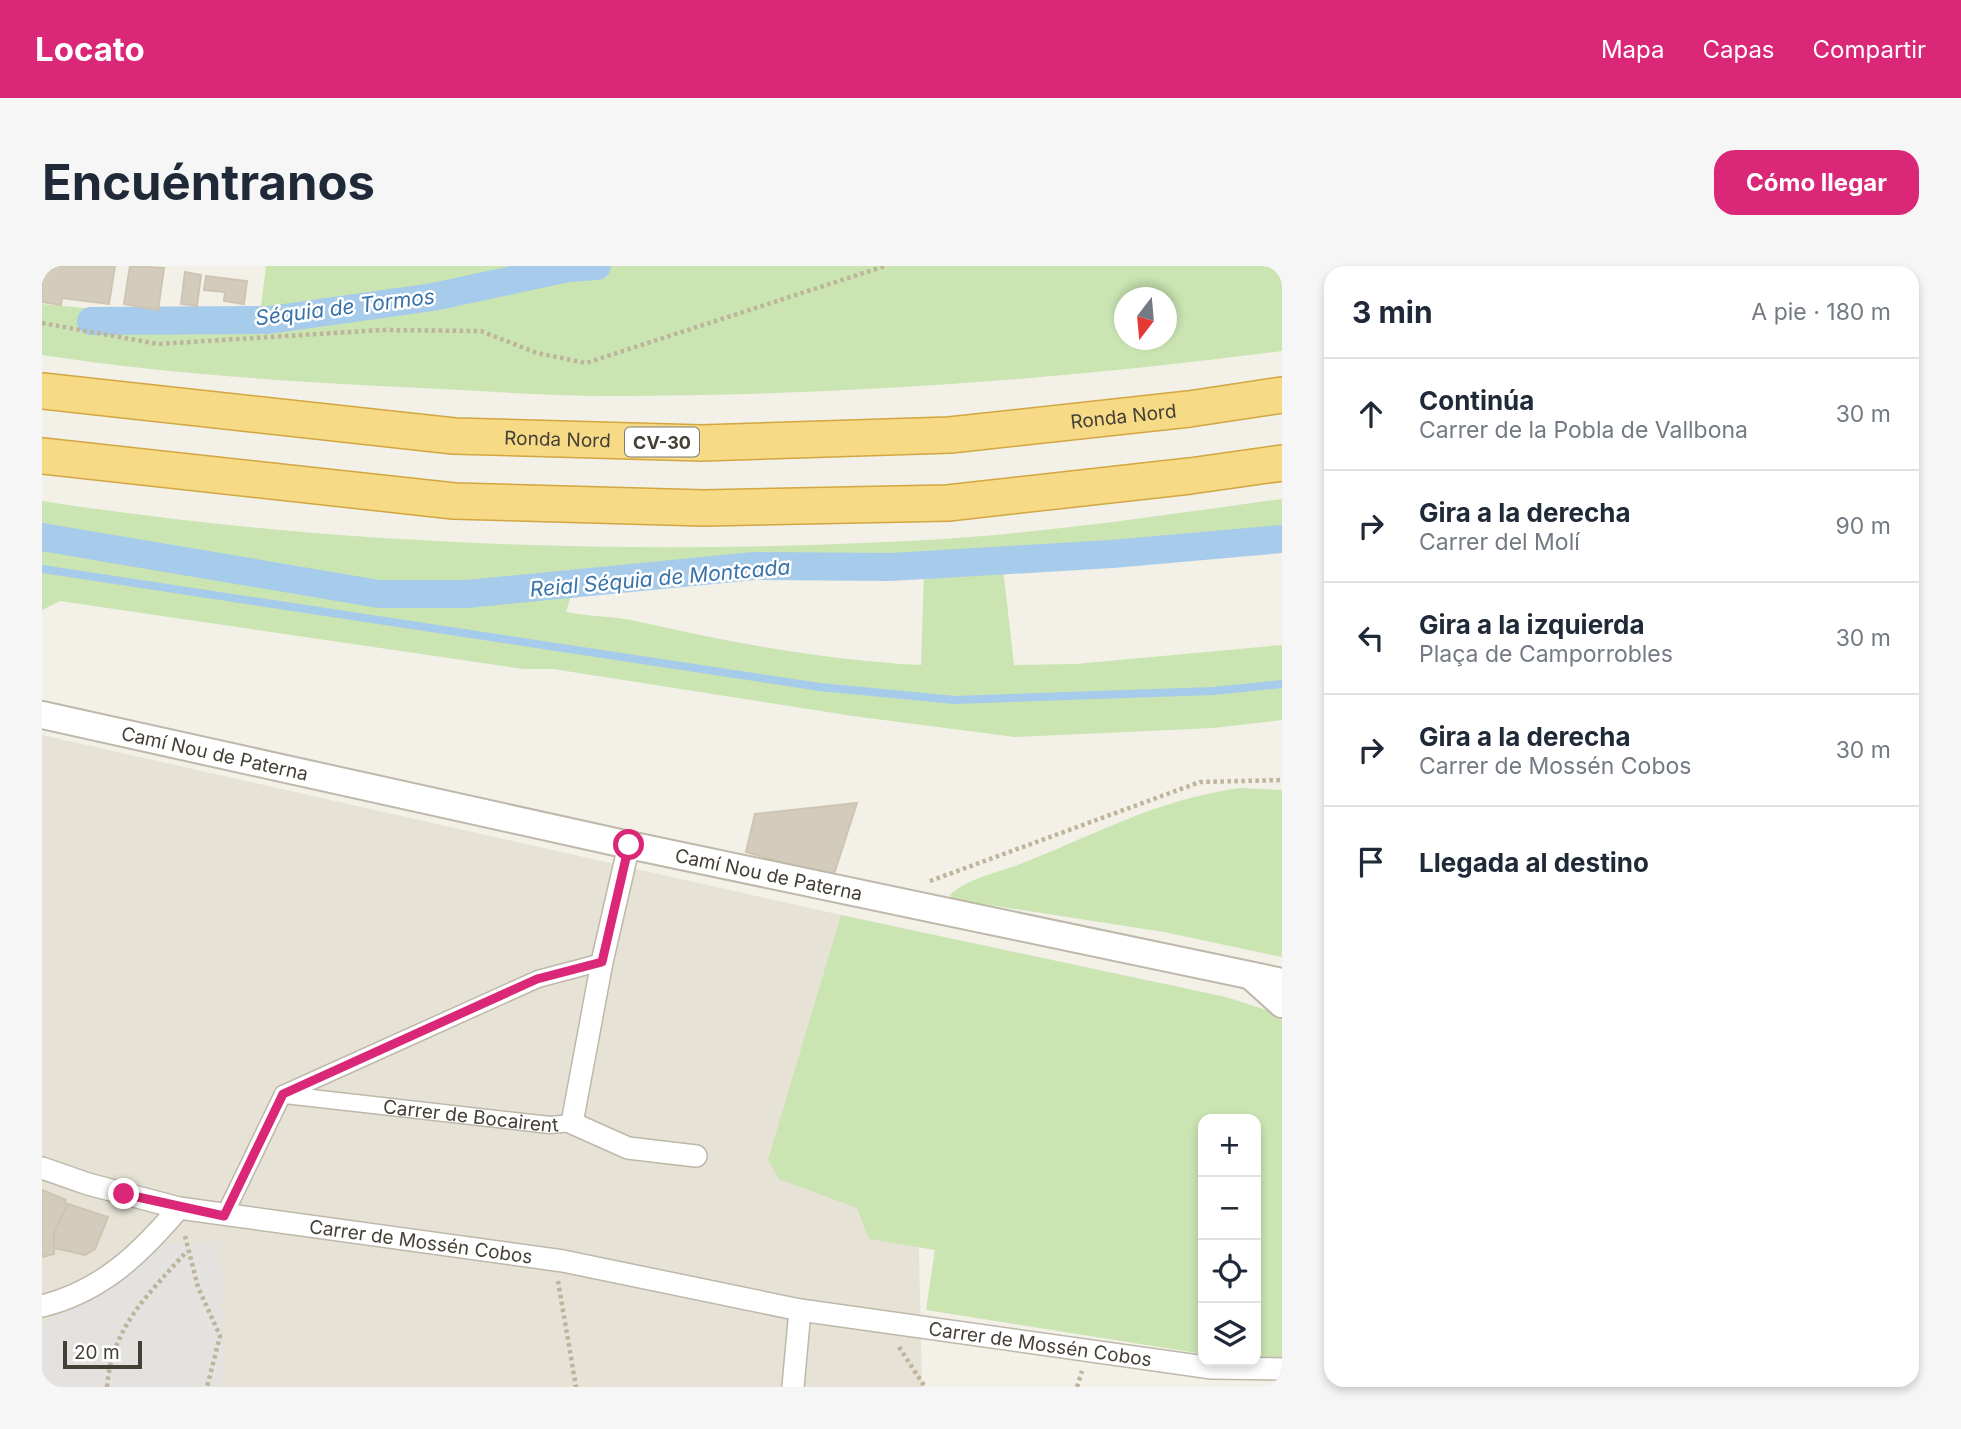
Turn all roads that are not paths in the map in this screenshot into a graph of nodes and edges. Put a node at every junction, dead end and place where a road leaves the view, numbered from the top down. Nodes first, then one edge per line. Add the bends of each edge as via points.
1 (42, 390) edge
2 (1282, 395) edge
3 (42, 456) edge
4 (1282, 463) edge
5 (42, 715) edge
6 (629, 845) junction
7 (602, 962) junction
8 (1250, 975) junction
9 (1282, 982) edge
10 (1282, 1004) edge
11 (283, 1094) junction
12 (572, 1123) junction
13 (696, 1156) dead end
14 (42, 1168) edge
15 (179, 1208) junction
16 (224, 1216) junction
17 (42, 1306) edge
18 (800, 1310) junction
19 (1282, 1369) edge
20 (793, 1387) edge

1 - 2 highway, Ronda Nord / CV-30 via 454,436 702,443 950,435
3 - 4 highway via 454,501 704,508 948,503
5 - 6 street, Camí Nou de Paterna
6 - 7 street
6 - 8 street, Camí Nou de Paterna
7 - 11 street via 537,979
7 - 12 street
8 - 9 street, Camí Nou de Paterna
8 - 10 street
11 - 12 street, Carrer de Bocairent via 550,1125
11 - 16 street
12 - 13 street, Carrer de Bocairent via 628,1148
14 - 15 street, Carrer de Mossén Cobos
15 - 16 street, Carrer de Mossén Cobos
15 - 17 street via 122,1269 99,1284
16 - 18 street, Carrer de Mossén Cobos via 553,1259
18 - 19 street, Carrer de Mossén Cobos via 1212,1368
18 - 20 street

